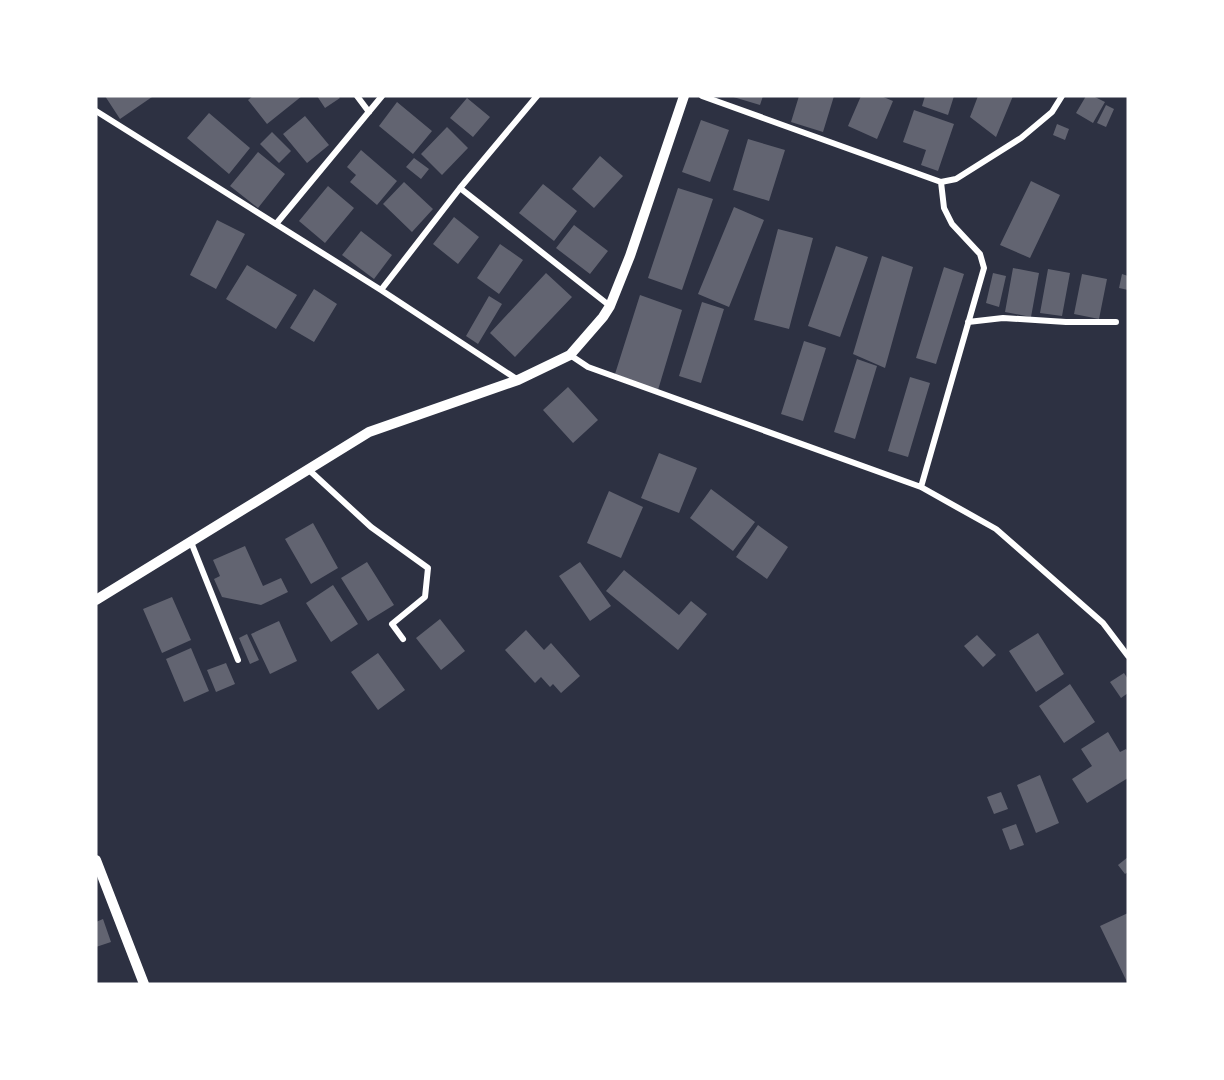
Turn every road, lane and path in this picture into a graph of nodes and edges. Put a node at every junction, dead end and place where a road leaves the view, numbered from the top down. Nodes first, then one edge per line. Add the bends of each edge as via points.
1 (357, 96) edge
2 (382, 96) edge
3 (537, 96) edge
4 (684, 96) edge
5 (702, 96) edge
6 (1062, 96) edge
7 (96, 111) edge
8 (369, 112) junction
9 (941, 182) junction
10 (460, 188) junction
11 (276, 224) junction
12 (381, 290) junction
13 (610, 306) junction
14 (968, 322) junction
15 (1116, 322) dead end
16 (570, 355) junction
17 (518, 380) junction
18 (309, 470) junction
19 (921, 487) junction
20 (191, 542) junction
21 (96, 600) edge
22 (403, 639) dead end
23 (1128, 656) edge
24 (238, 660) dead end
25 (96, 860) edge
26 (144, 984) edge

1 - 8 street
2 - 8 street
3 - 10 street
4 - 13 street
5 - 9 street
6 - 9 street via 1052,112 1022,138 956,179
7 - 11 street
8 - 11 street
9 - 14 street via 944,208 952,224 980,254 984,268
10 - 12 street
10 - 13 street
11 - 12 street
12 - 17 street
13 - 16 street
14 - 15 street via 1003,318
14 - 19 street
16 - 17 street
16 - 19 street via 588,367
17 - 18 street via 369,432
18 - 20 street
18 - 22 street via 371,527 428,568 425,597 392,624
19 - 23 street via 996,529 1103,623
20 - 21 street
20 - 24 street
25 - 26 street

